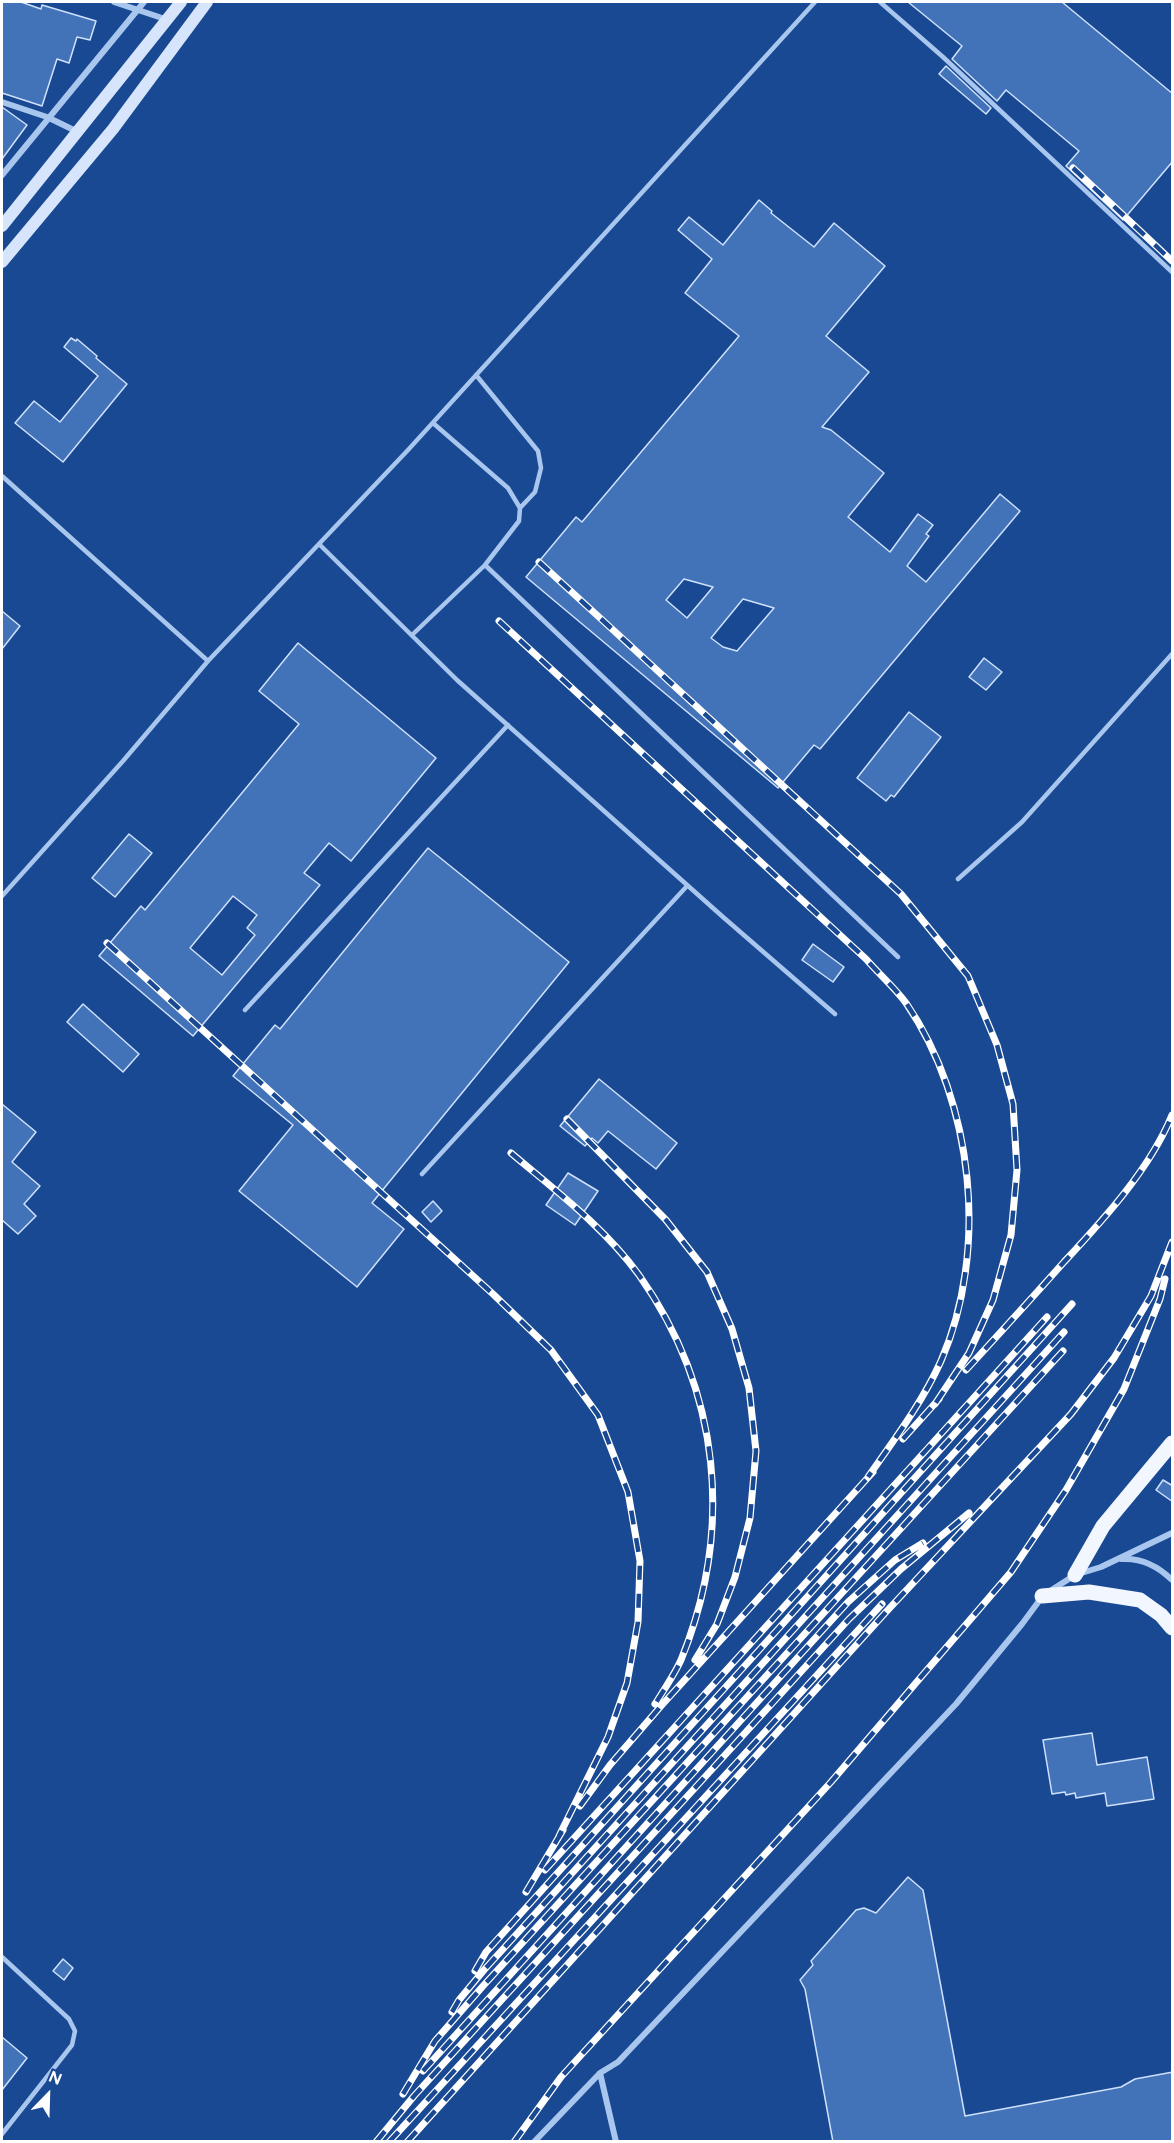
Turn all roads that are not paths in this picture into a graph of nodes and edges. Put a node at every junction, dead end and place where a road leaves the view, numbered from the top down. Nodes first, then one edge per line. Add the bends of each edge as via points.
1 (114, 2) edge
2 (144, 2) edge
3 (181, 2) edge
4 (207, 2) edge
5 (815, 2) edge
6 (880, 2) edge
7 (137, 9) junction
8 (168, 20) junction
9 (2, 102) edge
10 (47, 117) junction
11 (78, 132) junction
12 (2, 175) edge
13 (2, 226) edge
14 (2, 262) edge
15 (1173, 272) edge
16 (476, 375) junction
17 (433, 423) junction
18 (2, 476) edge
19 (520, 508) junction
20 (319, 544) junction
21 (485, 565) junction
22 (412, 635) junction
23 (1173, 654) edge
24 (208, 661) junction
25 (508, 725) junction
26 (958, 879) dead end
27 (687, 886) junction
28 (2, 896) edge
29 (898, 957) dead end
30 (245, 1010) dead end
31 (835, 1014) dead end
32 (422, 1174) dead end
33 (1173, 1443) edge
34 (1173, 1533) edge
35 (1118, 1559) junction
36 (1075, 1575) junction
37 (1173, 1580) edge
38 (1042, 1596) junction
39 (1173, 1628) edge
40 (2, 1957) edge
41 (600, 2073) junction
42 (2, 2134) edge
43 (534, 2142) edge
44 (616, 2142) edge

1 - 7 street
2 - 7 street
3 - 8 main road
4 - 14 main road via 113,129
5 - 16 lane
6 - 15 lane
7 - 8 street
7 - 10 street
8 - 11 main road
9 - 10 street
10 - 11 street
10 - 12 street
11 - 13 main road
16 - 17 lane
16 - 19 lane via 538,451 542,468 535,492
17 - 19 lane via 508,488
17 - 20 lane
18 - 24 lane
19 - 21 lane via 519,521
20 - 22 lane
20 - 24 lane
21 - 22 lane
21 - 29 lane
22 - 25 lane
23 - 26 lane via 1022,822
24 - 28 lane
25 - 27 lane
25 - 30 lane
27 - 31 lane
27 - 32 lane
33 - 36 main road via 1103,1526
34 - 35 street
35 - 36 street
35 - 37 street via 1144,1562
36 - 38 street
38 - 39 main road via 1089,1592 1140,1600
38 - 41 street via 956,1704 618,2062
40 - 42 lane via 69,2019 75,2031 72,2045
41 - 43 street
41 - 44 street

